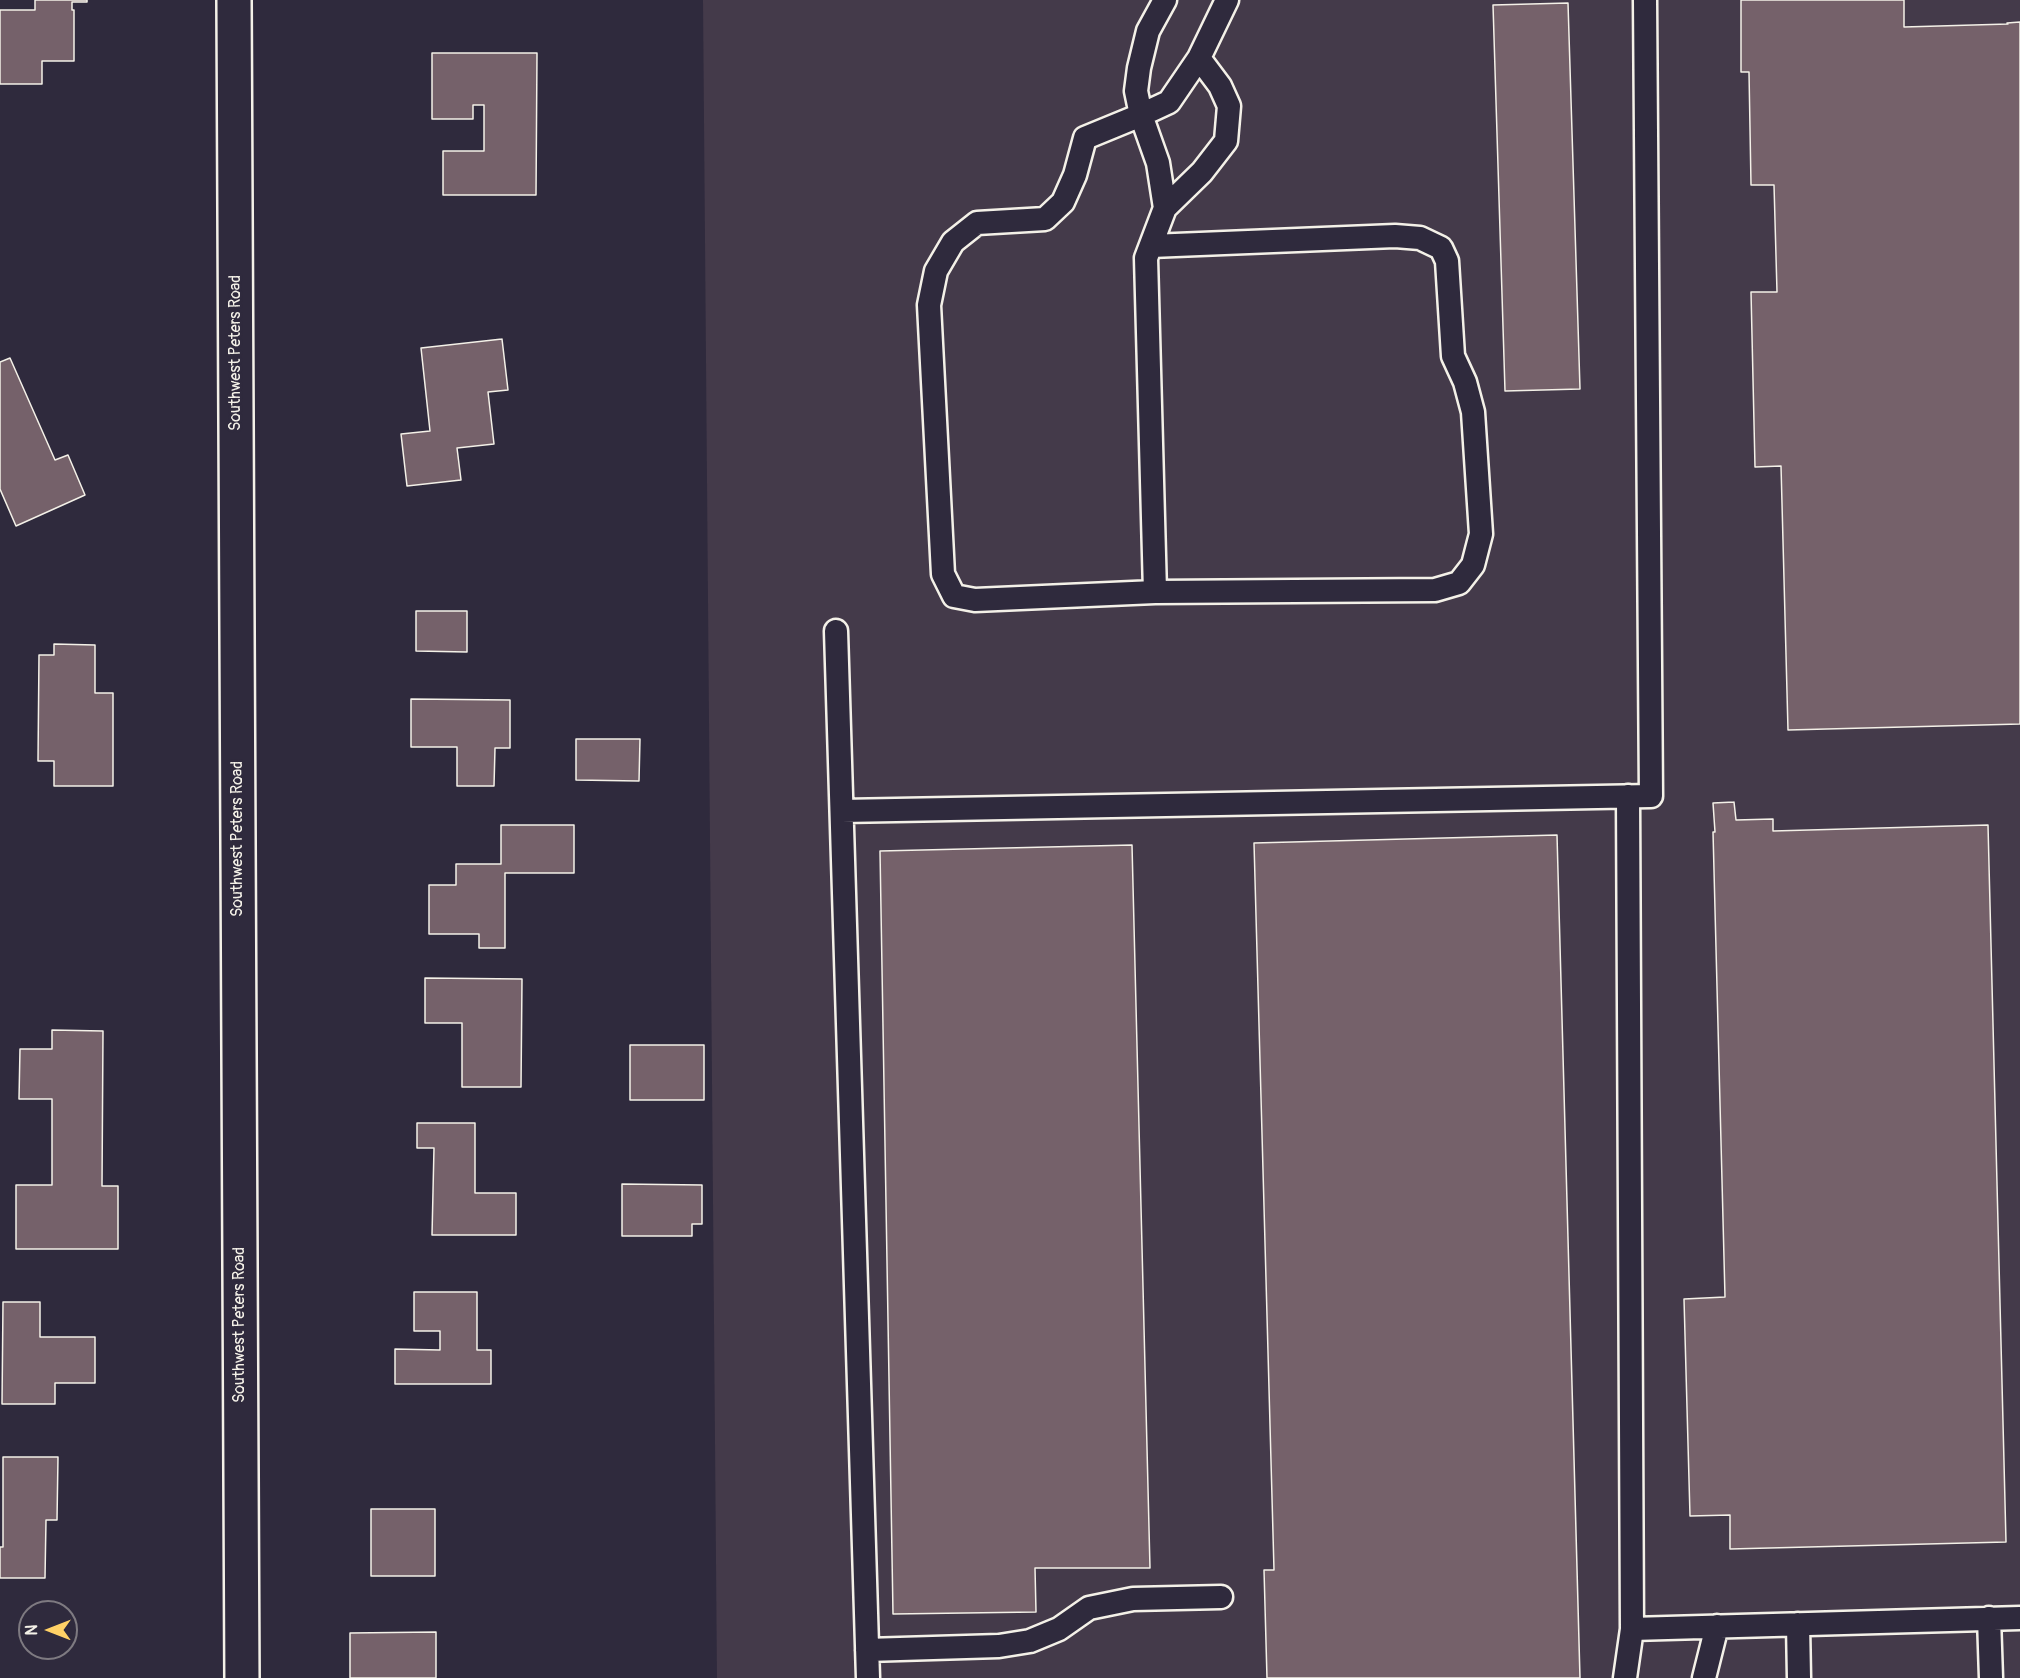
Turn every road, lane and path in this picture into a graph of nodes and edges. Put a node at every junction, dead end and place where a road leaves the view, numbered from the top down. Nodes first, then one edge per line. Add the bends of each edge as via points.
1 (234, 0) edge
2 (1165, 0) edge
3 (1227, 0) edge
4 (1645, 0) edge
5 (1198, 58) junction
6 (1141, 115) junction
7 (1165, 208) junction
8 (1151, 246) junction
9 (1155, 592) junction
10 (836, 631) dead end
11 (1628, 796) junction
12 (842, 811) junction
13 (1221, 1597) dead end
14 (1989, 1618) junction
15 (2020, 1618) edge
16 (1798, 1624) junction
17 (1717, 1626) junction
18 (1632, 1629) junction
19 (867, 1650) junction
20 (242, 1678) edge
21 (868, 1678) edge
22 (1625, 1678) edge
23 (1704, 1678) edge
24 (1799, 1678) edge
25 (1991, 1678) edge

1 - 20 street, Southwest Peters Road
2 - 6 lane via 1148,31 1139,68 1136,91
3 - 5 lane
4 - 11 lane via 1651,796
5 - 6 lane via 1169,102
5 - 7 lane via 1220,86 1229,106 1226,141 1202,172
6 - 7 lane via 1158,163
6 - 9 lane via 1085,138 1062,202 1045,219 977,223 953,242 936,271 929,305 943,574 954,596 975,600
7 - 8 lane
8 - 9 lane via 1146,258
8 - 9 lane via 1395,236 1420,238 1441,248 1447,261 1453,356 1473,412 1481,534 1473,565 1459,583 1435,590
10 - 12 lane
11 - 12 lane
11 - 18 lane
12 - 19 lane
13 - 19 lane via 1133,1599 1089,1608 1059,1629 1030,1641 999,1646
14 - 15 lane
14 - 16 lane
14 - 25 lane
16 - 17 lane
16 - 24 lane
17 - 18 lane
17 - 23 lane
18 - 22 lane
19 - 21 lane

